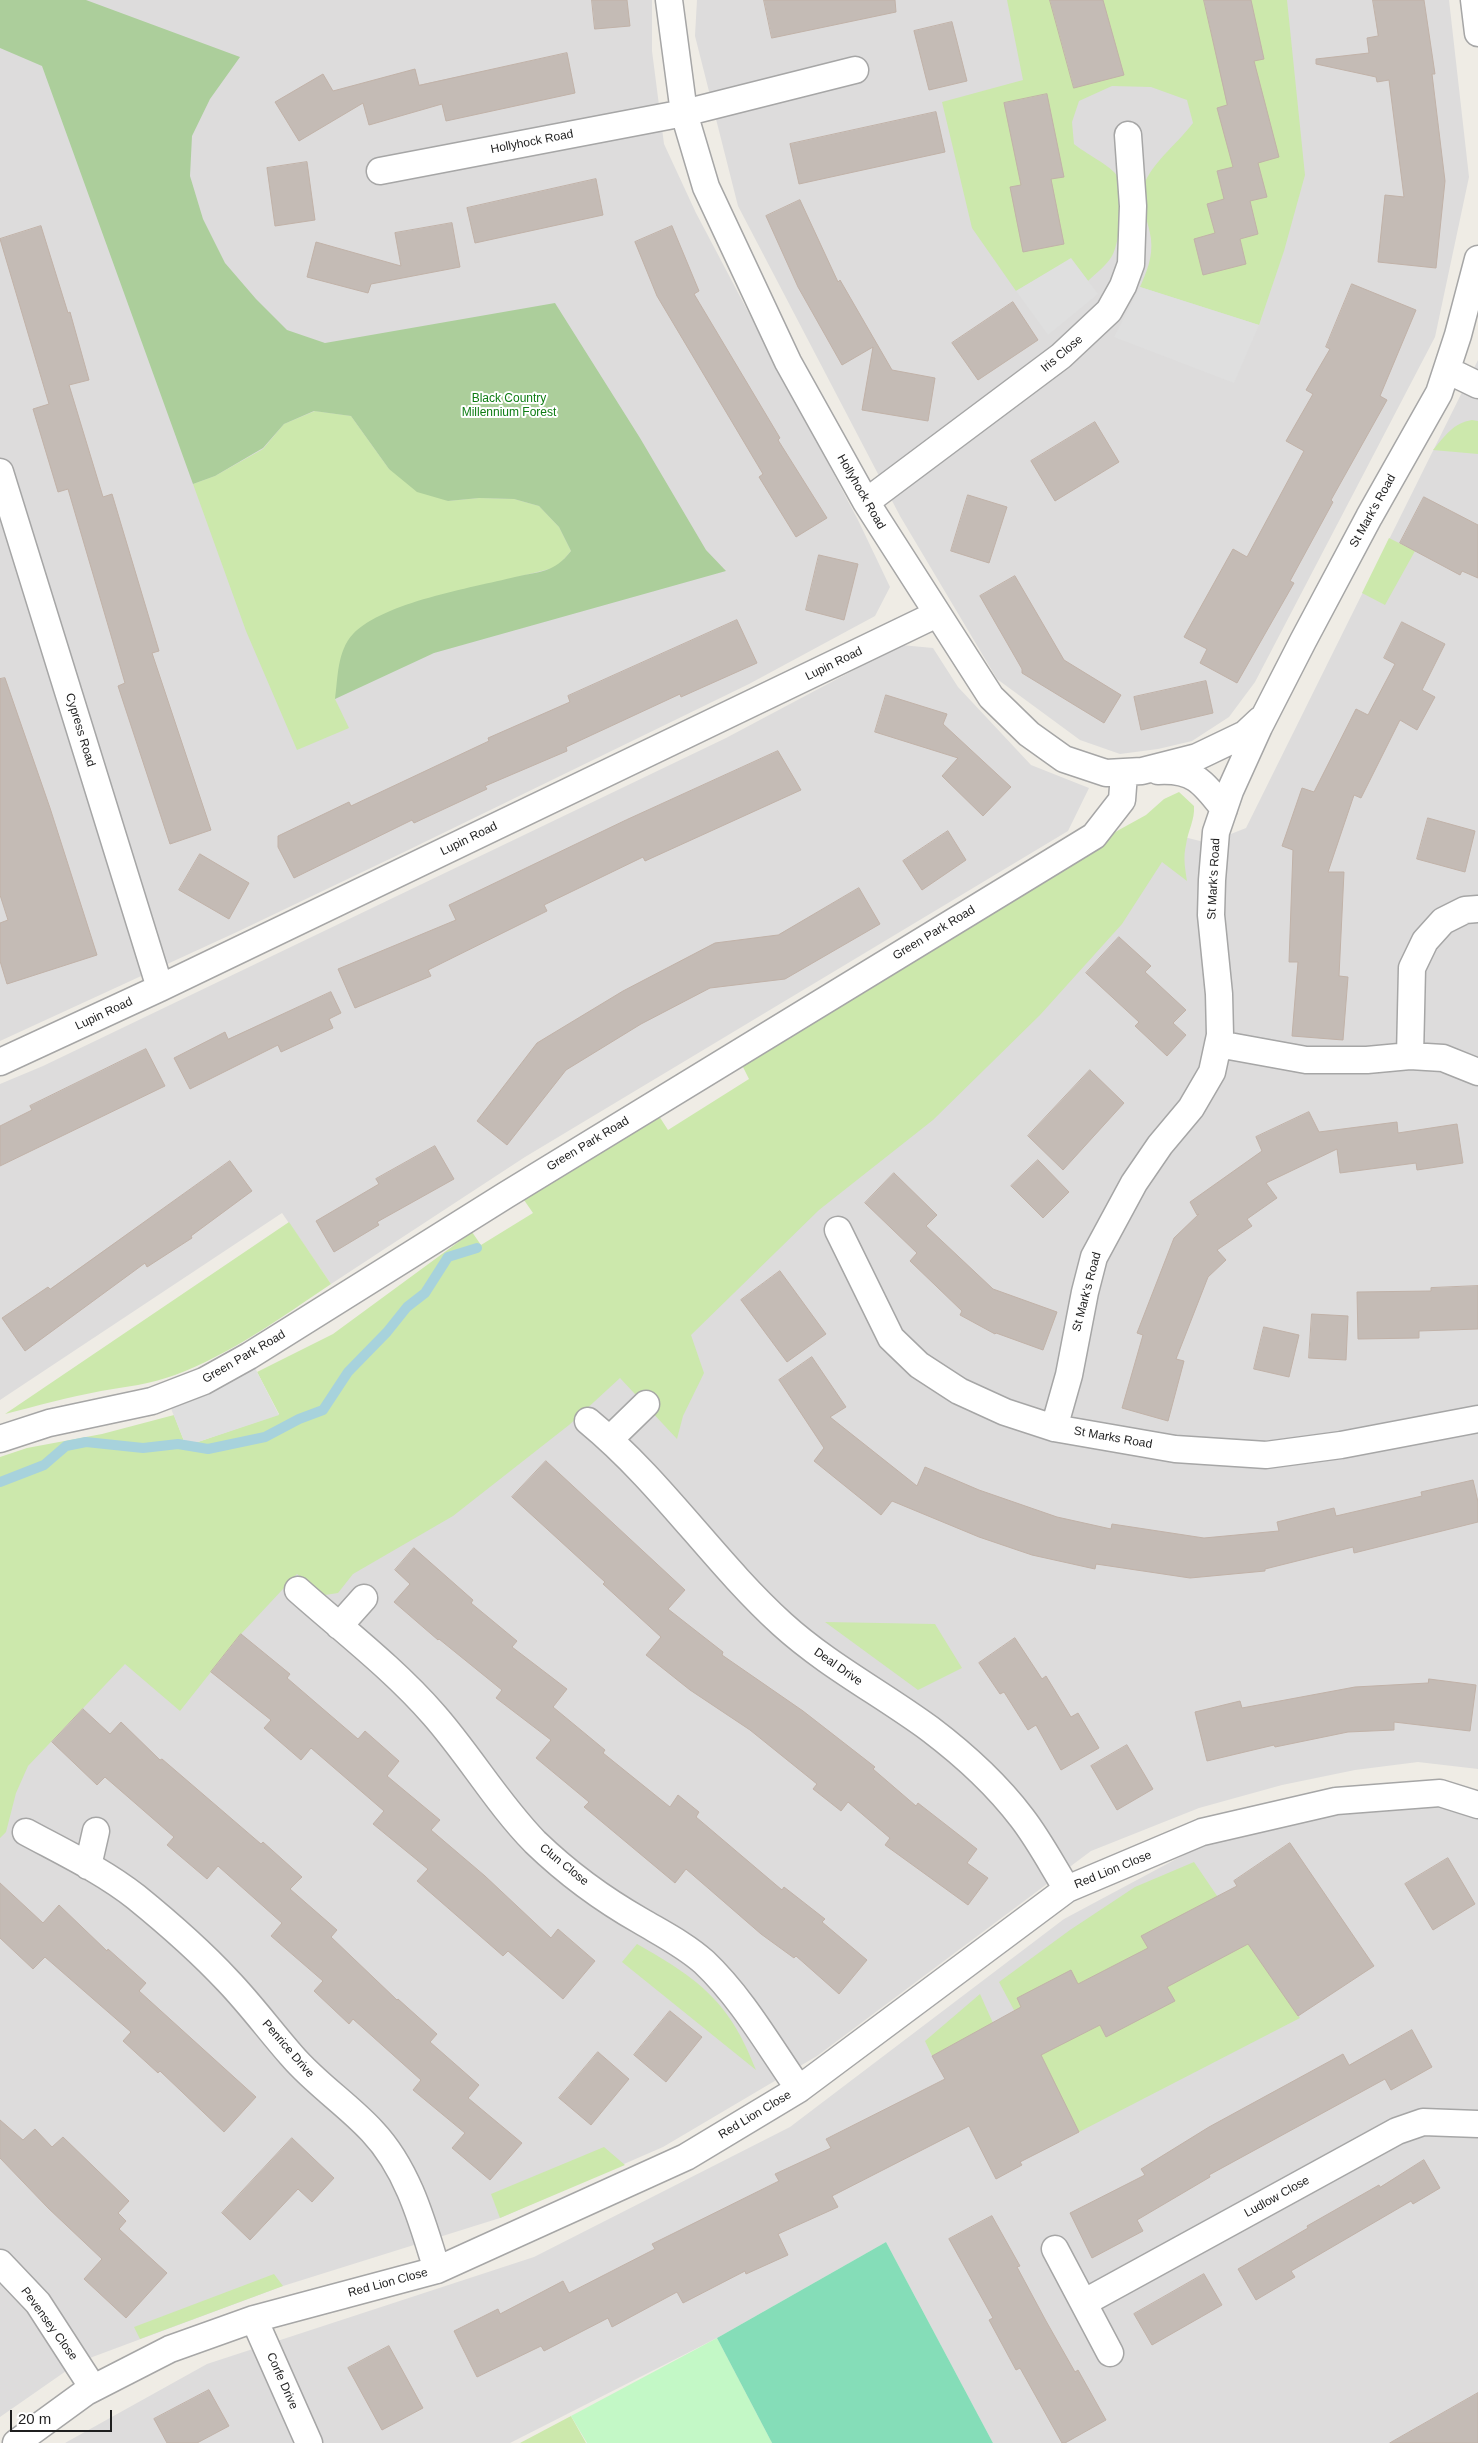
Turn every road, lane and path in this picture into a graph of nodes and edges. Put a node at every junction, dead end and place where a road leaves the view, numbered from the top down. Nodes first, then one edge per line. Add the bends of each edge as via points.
1 (669, 0) edge
2 (1474, 0) edge
3 (1478, 33) edge
4 (855, 70) dead end
5 (684, 114) junction
6 (1128, 135) dead end
7 (380, 171) dead end
8 (1478, 259) edge
9 (1447, 370) junction
10 (1478, 385) edge
11 (0, 472) edge
12 (866, 502) junction
13 (937, 614) junction
14 (1266, 714) junction
15 (1133, 772) junction
16 (1224, 809) junction
17 (1478, 909) edge
18 (160, 988) junction
19 (1218, 1044) junction
20 (1410, 1056) junction
21 (0, 1062) edge
22 (1478, 1072) edge
23 (838, 1230) dead end
24 (646, 1404) dead end
25 (1478, 1419) edge
26 (588, 1421) dead end
27 (1054, 1428) junction
28 (0, 1439) edge
29 (610, 1439) junction
30 (298, 1590) dead end
31 (364, 1598) dead end
32 (339, 1626) junction
33 (1478, 1805) edge
34 (96, 1831) dead end
35 (26, 1832) dead end
36 (88, 1866) junction
37 (1067, 1889) junction
38 (799, 2089) junction
39 (1478, 2124) edge
40 (1055, 2249) dead end
41 (0, 2262) edge
42 (437, 2270) junction
43 (1085, 2302) junction
44 (254, 2319) junction
45 (1110, 2353) dead end
46 (93, 2388) junction
47 (16, 2443) edge
48 (309, 2443) edge

1 - 5 street, Hollyhock Road
2 - 3 street
4 - 5 street, Hollyhock Road
5 - 7 street, Hollyhock Road
5 - 12 street, Hollyhock Road via 706,187 779,345
6 - 12 street, Iris Close via 1133,206 1131,264 1110,311 1061,356
8 - 9 street, St Mark's Road
9 - 10 street
9 - 14 street, St Mark's Road via 1439,393 1369,517
11 - 18 street, Cypress Road
12 - 13 street, Hollyhock Road
13 - 15 street, Hollyhock Road via 991,697 1029,734 1064,759 1106,774
13 - 18 street, Lupin Road
14 - 15 street, Hollyhock Road via 1245,734 1197,757
14 - 16 street, St Mark's Road
15 - 16 street, Hollyhock Road via 1178,770 1194,777
15 - 28 street, Green Park Road via 1122,800 1094,836 506,1195 250,1356 204,1381 152,1401 49,1423
16 - 19 street, St Mark's Road via 1216,832 1211,897 1219,994
17 - 20 street via 1465,910 1443,921 1425,941 1415,961 1412,968
18 - 21 street, Lupin Road
19 - 20 street via 1306,1060
19 - 27 street, St Mark's Road via 1212,1072 1200,1094 1134,1183 1094,1257 1069,1375
20 - 22 street via 1443,1058
23 - 27 street, St Marks Road via 890,1338 919,1365 959,1391
24 - 29 street
25 - 27 street, St Marks Road via 1341,1445 1266,1455 1175,1449
26 - 29 street, Deal Drive
29 - 37 street, Deal Drive via 648,1476 783,1625 812,1650 930,1730 972,1765 1022,1818
30 - 32 street, Clun Close
31 - 32 street
32 - 38 street, Clun Close via 432,1712 508,1812 536,1843 610,1901 674,1939 728,1987
33 - 37 street, Red Lion Close via 1440,1793 1336,1801 1202,1832
34 - 36 street
35 - 36 street, Penrice Drive
36 - 42 street, Penrice Drive via 135,1896 184,1938 229,1981 310,2075 372,2132 394,2160 418,2208
37 - 38 street, Red Lion Close
38 - 42 street, Red Lion Close via 686,2157
39 - 43 street, Ludlow Close via 1423,2122 1398,2131
40 - 43 street
41 - 46 street, Pevensey Close via 38,2303
42 - 44 street, Red Lion Close
43 - 45 street
44 - 46 street, Red Lion Close via 170,2349
44 - 48 street, Corfe Drive
46 - 47 street, Red Lion Close

